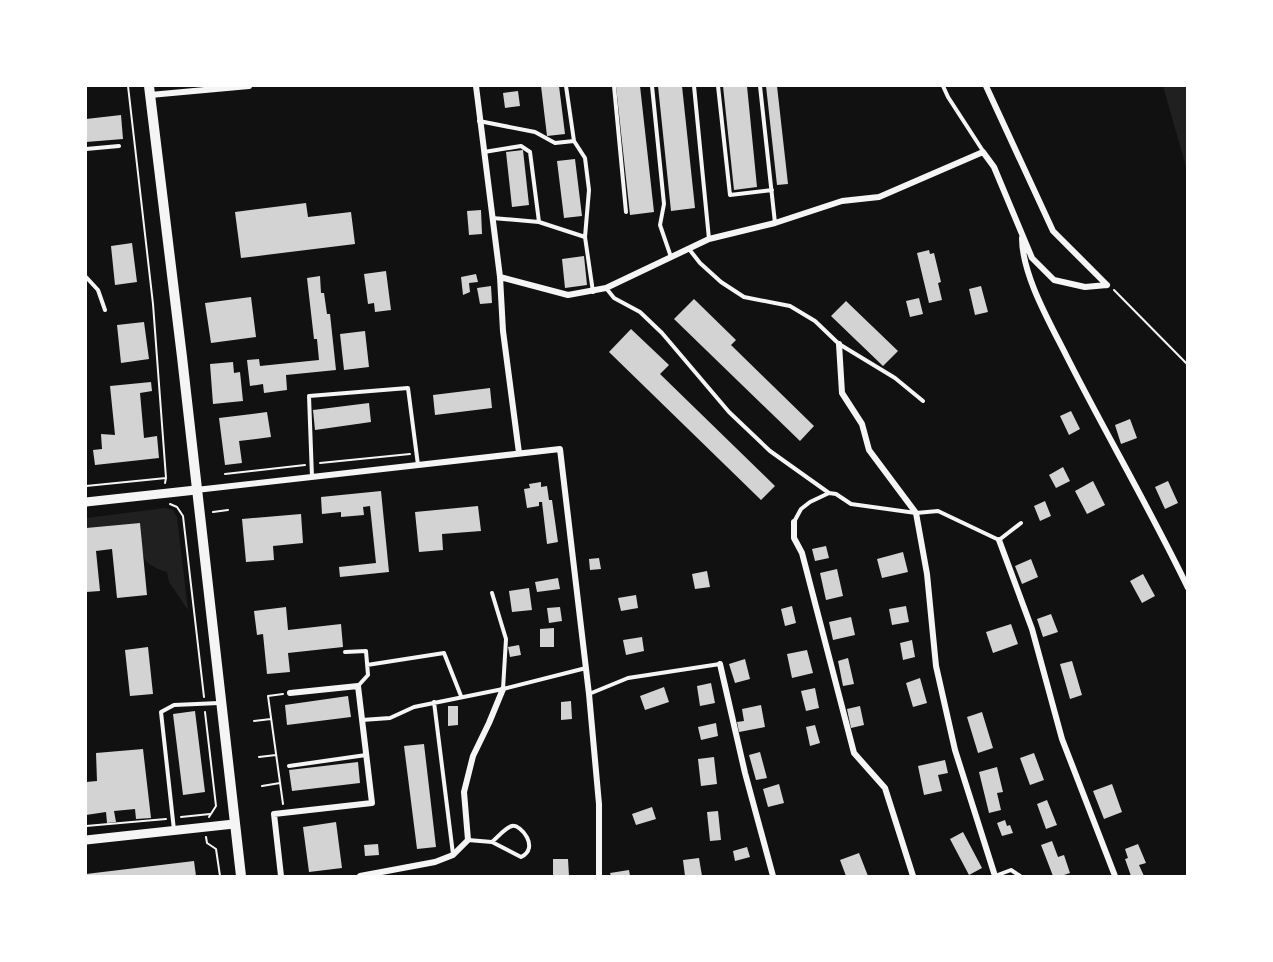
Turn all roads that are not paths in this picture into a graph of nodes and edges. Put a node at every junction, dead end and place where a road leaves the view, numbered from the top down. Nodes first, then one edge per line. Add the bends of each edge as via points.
1 (249, 86) edge
2 (476, 86) edge
3 (566, 86) edge
4 (614, 86) edge
5 (652, 86) edge
6 (694, 86) edge
7 (718, 86) edge
8 (760, 86) edge
9 (943, 86) edge
10 (986, 86) edge
11 (150, 90) edge
12 (479, 121) junction
13 (574, 141) junction
14 (119, 146) dead end
15 (86, 149) edge
16 (484, 152) junction
17 (983, 152) junction
18 (772, 190) junction
19 (626, 212) dead end
20 (492, 218) junction
21 (539, 222) junction
22 (775, 223) junction
23 (1022, 235) junction
24 (585, 237) junction
25 (709, 239) junction
26 (689, 249) junction
27 (671, 257) junction
28 (86, 277) edge
29 (500, 277) junction
30 (606, 288) junction
31 (592, 292) junction
32 (105, 310) dead end
33 (839, 344) junction
34 (923, 401) dead end
35 (519, 453) junction
36 (418, 465) junction
37 (312, 477) junction
38 (196, 490) junction
39 (829, 493) junction
40 (86, 502) edge
41 (916, 513) junction
42 (794, 522) joint
43 (1021, 523) dead end
44 (999, 540) junction
45 (1188, 588) edge
46 (492, 593) dead end
47 (345, 652) dead end
48 (720, 664) joint
49 (367, 665) junction
50 (587, 668) junction
51 (358, 686) junction
52 (503, 688) junction
53 (290, 693) road end
54 (589, 694) junction
55 (461, 696) junction
56 (434, 702) junction
57 (220, 703) junction
58 (362, 720) junction
59 (366, 755) junction
60 (289, 766) dead end
61 (234, 824) junction
62 (174, 831) junction
63 (86, 840) edge
64 (468, 840) junction
65 (492, 842) junction
66 (453, 855) junction
67 (241, 876) edge
68 (281, 876) edge
69 (360, 876) edge
70 (599, 876) edge
71 (773, 876) edge
72 (913, 876) edge
73 (994, 876) edge
74 (1020, 876) edge
75 (1115, 876) edge

1 - 11 street
2 - 12 street
3 - 13 lane
4 - 19 lane
5 - 27 lane via 664,204 660,225
6 - 25 lane
7 - 18 lane via 730,195
8 - 18 lane
9 - 17 lane
10 - 23 street via 1053,231 1107,285 1085,286 1054,280 1032,258
11 - 38 main road
12 - 13 lane via 535,132 555,142
12 - 16 street
13 - 24 lane via 585,158 589,190
14 - 15 lane
16 - 20 street
16 - 21 lane via 521,146 530,152
17 - 22 street via 879,197 842,201
17 - 23 street via 994,167
18 - 22 lane
20 - 21 lane
20 - 29 street
21 - 24 lane
22 - 25 street
23 - 45 street via 1022,252 1043,309
24 - 31 lane
25 - 26 street
26 - 27 street
26 - 33 lane via 700,263 744,297 790,306 815,321
27 - 30 street
28 - 32 lane via 98,290
29 - 31 street via 568,295
29 - 35 street
30 - 31 street
30 - 39 lane via 662,333 729,412 770,451
33 - 34 lane via 895,378
33 - 41 street via 842,393 862,424 869,450
35 - 36 street
35 - 50 street via 560,449
36 - 37 street
36 - 37 lane via 408,388 309,396
37 - 38 street
38 - 40 street
38 - 57 main road
39 - 41 lane via 851,504
39 - 42 lane via 801,509
41 - 44 lane via 938,512
41 - 73 street via 927,574 936,666 955,750
42 - 72 street via 794,538 802,553 854,753 885,788
43 - 44 lane
44 - 75 street via 1032,629 1062,739
46 - 52 lane via 506,639
47 - 49 lane via 366,651
48 - 54 lane via 628,678
48 - 71 street
49 - 51 lane via 368,675
49 - 55 lane via 444,654
50 - 52 lane
50 - 54 street
51 - 53 street
51 - 58 street
52 - 55 lane
52 - 64 street via 473,756 464,792
54 - 70 street via 599,804
55 - 56 lane
56 - 58 lane via 390,718
56 - 66 lane
57 - 61 main road
57 - 62 lane via 174,705 161,712
58 - 59 street
59 - 60 lane
59 - 68 street via 372,803 274,814
61 - 62 street
61 - 67 main road
62 - 63 street
64 - 65 lane
64 - 66 street
65 - 65 lane via 521,857 530,850 517,826 511,826
66 - 69 street
73 - 74 lane via 1011,870

